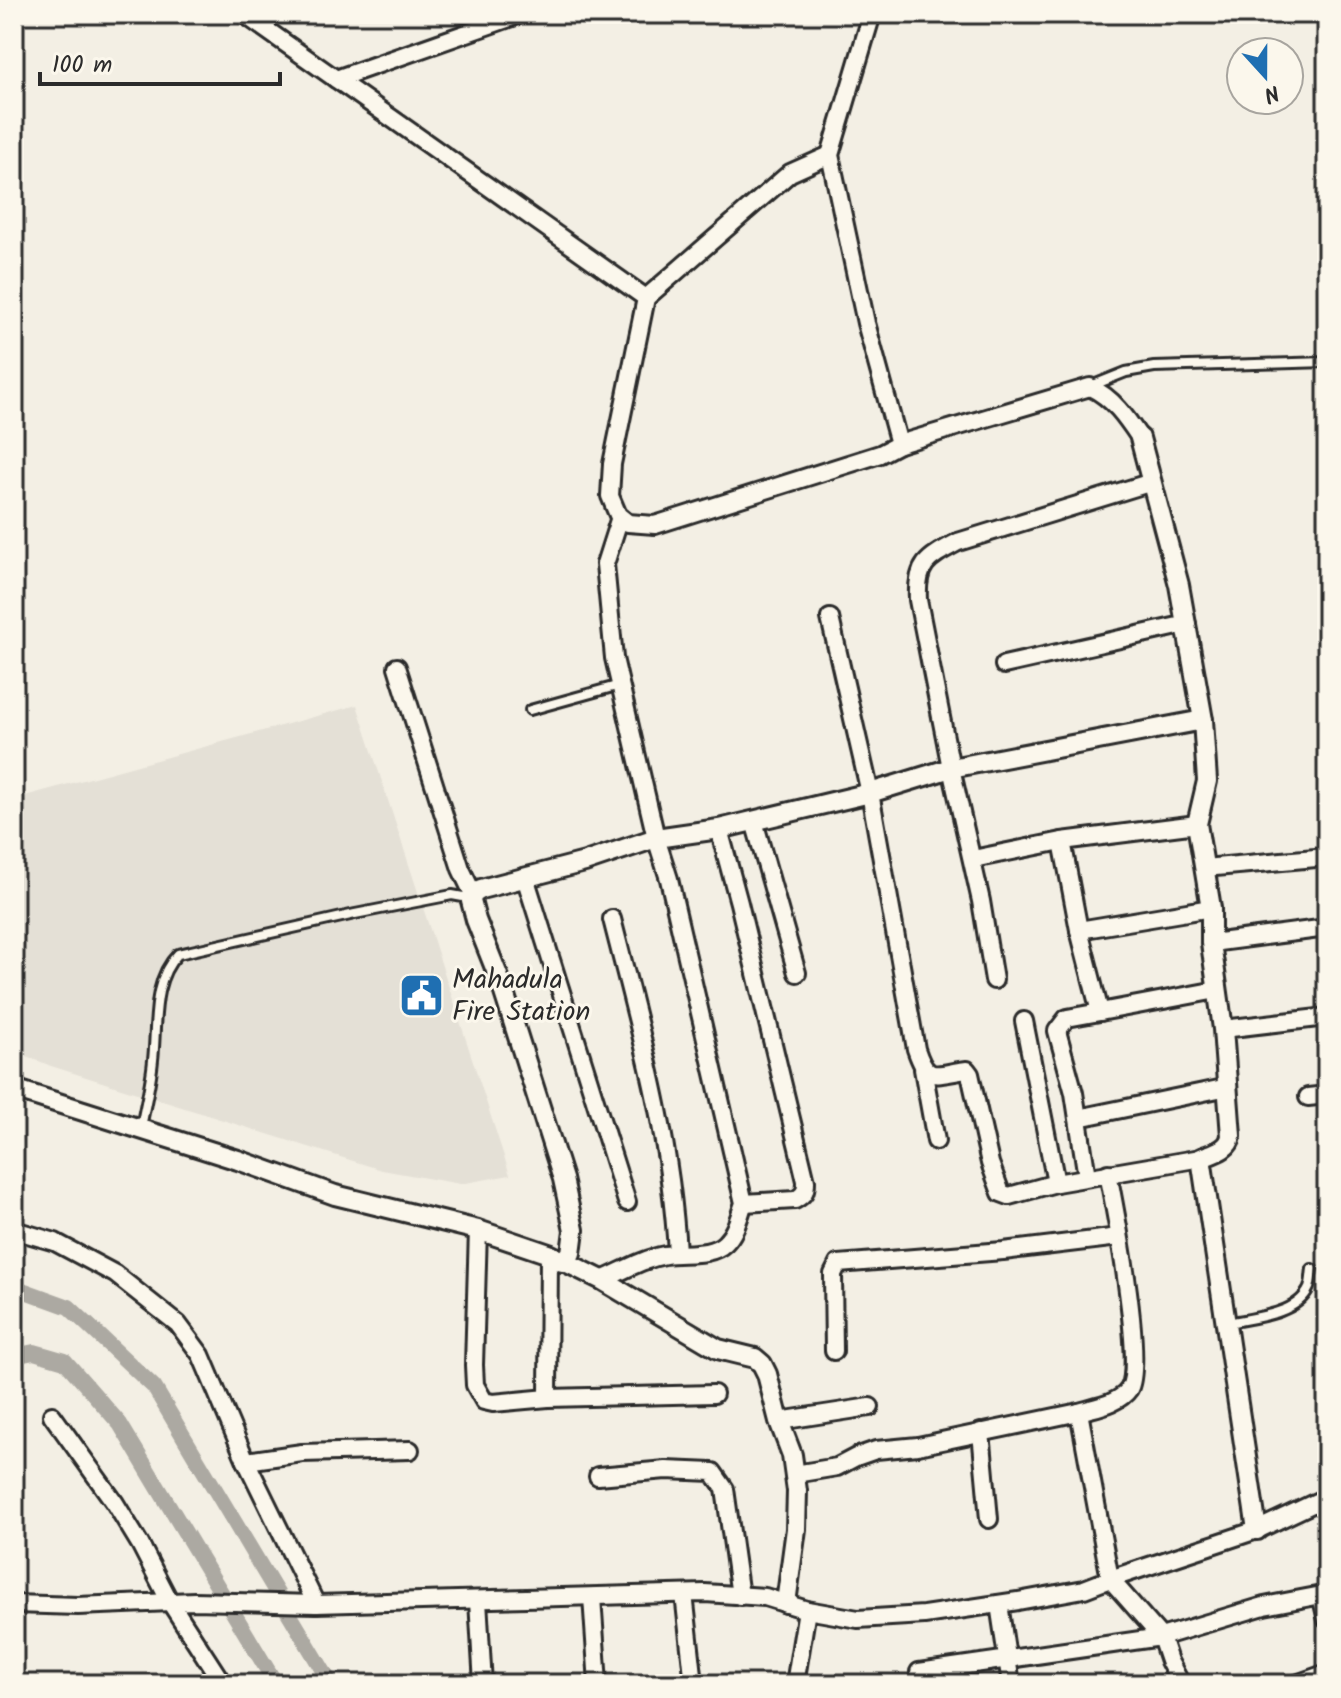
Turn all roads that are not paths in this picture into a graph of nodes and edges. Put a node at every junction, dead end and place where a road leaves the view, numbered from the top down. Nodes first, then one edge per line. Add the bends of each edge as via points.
1 (244, 14) edge
2 (521, 14) edge
3 (872, 14) edge
4 (336, 79) junction
5 (830, 155) junction
6 (646, 298) junction
7 (1327, 362) edge
8 (1090, 387) junction
9 (1140, 438) joint
10 (899, 444) junction
11 (1152, 482) junction
12 (620, 517) junction
13 (830, 618) dead end
14 (1187, 624) junction
15 (1004, 665) dead end
16 (397, 667) dead end
17 (620, 685) junction
18 (530, 710) dead end
19 (1203, 720) junction
20 (951, 768) junction
21 (870, 793) junction
22 (754, 821) junction
23 (1197, 824) junction
24 (719, 829) junction
25 (656, 838) junction
26 (1062, 841) junction
27 (1327, 857) edge
28 (973, 859) junction
29 (1204, 868) junction
30 (525, 877) junction
31 (472, 898) junction
32 (1211, 908) junction
33 (612, 919) dead end
34 (1327, 928) edge
35 (1079, 930) junction
36 (1211, 943) junction
37 (797, 973) dead end
38 (994, 980) dead end
39 (1217, 990) junction
40 (1100, 1012) junction
41 (1327, 1017) edge
42 (1024, 1021) dead end
43 (1223, 1029) junction
44 (923, 1069) junction
45 (1228, 1087) junction
46 (14, 1089) edge
47 (1327, 1095) edge
48 (1308, 1097) dead end
49 (1078, 1118) junction
50 (141, 1128) junction
51 (936, 1141) dead end
52 (1201, 1158) junction
53 (1108, 1173) junction
54 (1087, 1177) junction
55 (1056, 1183) junction
56 (627, 1202) dead end
57 (744, 1203) junction
58 (14, 1230) edge
59 (478, 1230) junction
60 (1119, 1237) junction
61 (677, 1253) junction
62 (556, 1258) junction
63 (1312, 1269) dead end
64 (602, 1280) junction
65 (1226, 1323) junction
66 (834, 1351) dead end
67 (714, 1394) dead end
68 (548, 1398) junction
69 (870, 1407) dead end
70 (1079, 1412) junction
71 (52, 1415) dead end
72 (779, 1421) junction
73 (981, 1432) junction
74 (410, 1450) dead end
75 (246, 1461) junction
76 (795, 1474) junction
77 (598, 1476) dead end
78 (1327, 1497) edge
79 (989, 1519) dead end
80 (1257, 1530) junction
81 (1110, 1579) junction
82 (684, 1594) junction
83 (1324, 1595) edge
84 (740, 1596) junction
85 (592, 1597) junction
86 (478, 1601) junction
87 (170, 1602) junction
88 (308, 1603) junction
89 (786, 1603) junction
90 (14, 1604) edge
91 (999, 1604) junction
92 (807, 1610) junction
93 (1327, 1620) edge
94 (1161, 1637) junction
95 (1007, 1658) junction
96 (919, 1672) dead end
97 (1327, 1673) edge
98 (223, 1684) edge
99 (483, 1684) edge
100 (598, 1684) edge
101 (694, 1684) edge
102 (795, 1684) edge
103 (1011, 1684) edge
104 (1181, 1684) edge
105 (1296, 1684) edge

1 - 4 street
2 - 4 street
3 - 5 street
4 - 6 street
5 - 6 street via 790,173
5 - 10 street
6 - 12 street via 612,464 610,496
7 - 8 lane via 1154,367
8 - 9 street via 1104,393
8 - 10 street
9 - 11 street
10 - 12 street via 655,525 628,523
11 - 14 street
11 - 20 street via 958,542 920,569 918,600
12 - 17 street via 605,564
13 - 21 street
14 - 15 street
14 - 19 street
16 - 31 street
17 - 18 lane
17 - 25 street
19 - 20 street
19 - 23 street via 1207,781
20 - 21 street
20 - 28 street
21 - 22 street
21 - 44 street
22 - 24 street
22 - 37 street
23 - 26 street
23 - 29 street
24 - 25 street
24 - 57 street via 806,1181 803,1196 795,1200
25 - 30 street
25 - 57 street
26 - 28 street
26 - 35 street
27 - 29 street
28 - 38 street
29 - 32 street
30 - 31 street
30 - 56 street
31 - 50 lane via 452,895 178,954 167,965 159,987
31 - 62 street via 563,1179 574,1230 571,1253
32 - 35 street
32 - 36 street
33 - 61 street via 663,1122
34 - 36 street
35 - 40 street
36 - 39 street
39 - 40 street
39 - 43 street
40 - 49 street via 1067,1018 1057,1031
41 - 43 street
42 - 55 street
43 - 45 street
44 - 51 street
44 - 55 street via 931,1074 970,1074 1001,1193 1009,1196
45 - 49 street
45 - 52 street via 1230,1144
46 - 50 street
47 - 48 street
49 - 54 street
50 - 59 street via 335,1195
52 - 53 street
52 - 65 street
53 - 54 street
53 - 60 street
54 - 55 street
57 - 61 street via 723,1245
58 - 75 street via 55,1242 115,1274 178,1324 201,1355
59 - 62 street
59 - 68 street via 474,1365 479,1396 493,1403
60 - 66 street via 838,1264 833,1274
60 - 70 street via 1134,1369 1129,1388 1114,1401
61 - 64 street via 640,1262
62 - 64 street
62 - 68 street
63 - 65 lane via 1309,1289 1300,1300
64 - 72 street via 718,1349 755,1358 762,1364
65 - 80 street
67 - 68 street
69 - 72 street
70 - 73 street
70 - 81 street
71 - 87 street via 140,1544
72 - 76 street
73 - 76 street via 876,1450 837,1467
73 - 79 street
74 - 75 street via 302,1453
75 - 88 street
76 - 89 street via 796,1529
77 - 84 street via 713,1472 725,1489
78 - 80 street
80 - 81 street
81 - 91 street via 1084,1589
81 - 94 street
82 - 84 street
82 - 85 street
82 - 101 street
83 - 93 street
83 - 94 street via 1264,1606
84 - 89 street
85 - 86 street
85 - 100 street
86 - 88 street
86 - 99 street
87 - 88 street
87 - 90 street
87 - 98 street
89 - 92 street
91 - 92 street via 858,1619
91 - 95 street
92 - 102 street
94 - 95 street
94 - 104 street
95 - 96 street
95 - 103 street
97 - 105 street

